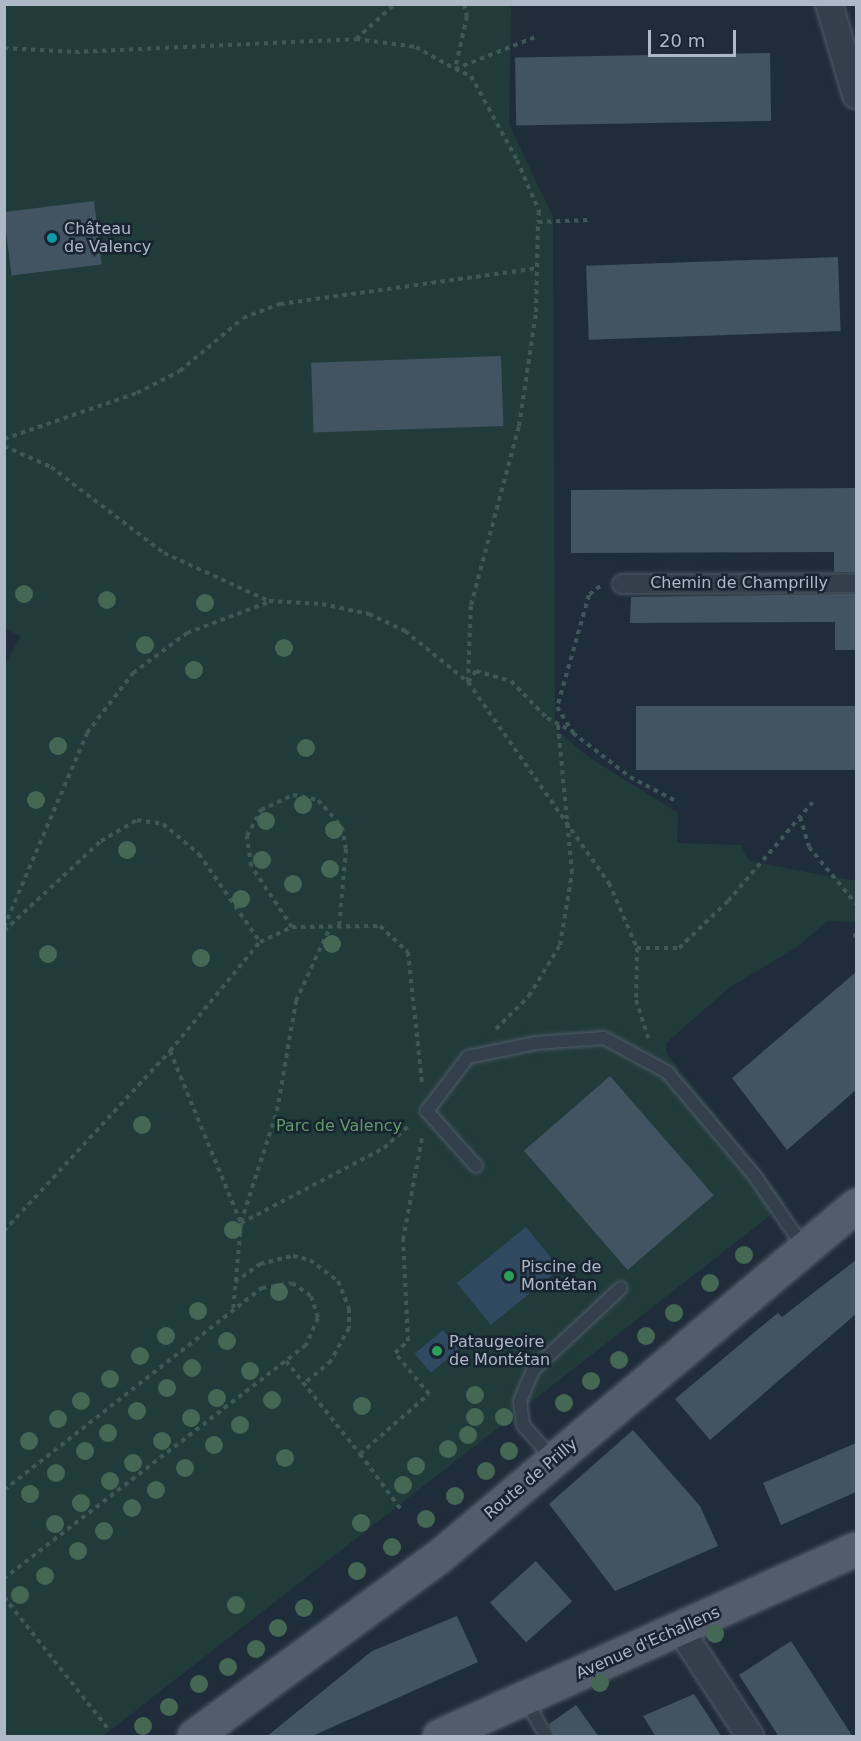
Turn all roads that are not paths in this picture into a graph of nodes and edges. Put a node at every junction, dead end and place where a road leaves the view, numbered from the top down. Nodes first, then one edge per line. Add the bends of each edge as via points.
1 (829, 4) edge
2 (856, 95) edge
3 (856, 583) edge
4 (622, 584) road end
5 (476, 1166) dead end
6 (856, 1205) edge
7 (805, 1248) junction
8 (621, 1288) dead end
9 (554, 1460) junction
10 (856, 1549) edge
11 (680, 1629) junction
12 (525, 1698) junction
13 (194, 1737) edge
14 (439, 1737) edge
15 (546, 1737) edge
16 (750, 1737) edge

1 - 2 street
3 - 4 street, Chemin de Champrilly
5 - 7 lane via 427,1111 468,1057 536,1043 604,1038 666,1072 754,1175
6 - 7 main road, Route de Prilly
7 - 9 main road, Route de Prilly
8 - 9 lane via 533,1370 520,1401 524,1425
9 - 13 main road, Route de Prilly via 438,1557
10 - 11 main road, Avenue d'Echallens
11 - 12 main road, Avenue d'Echallens
11 - 16 street
12 - 14 main road, Avenue d'Echallens
12 - 15 lane

